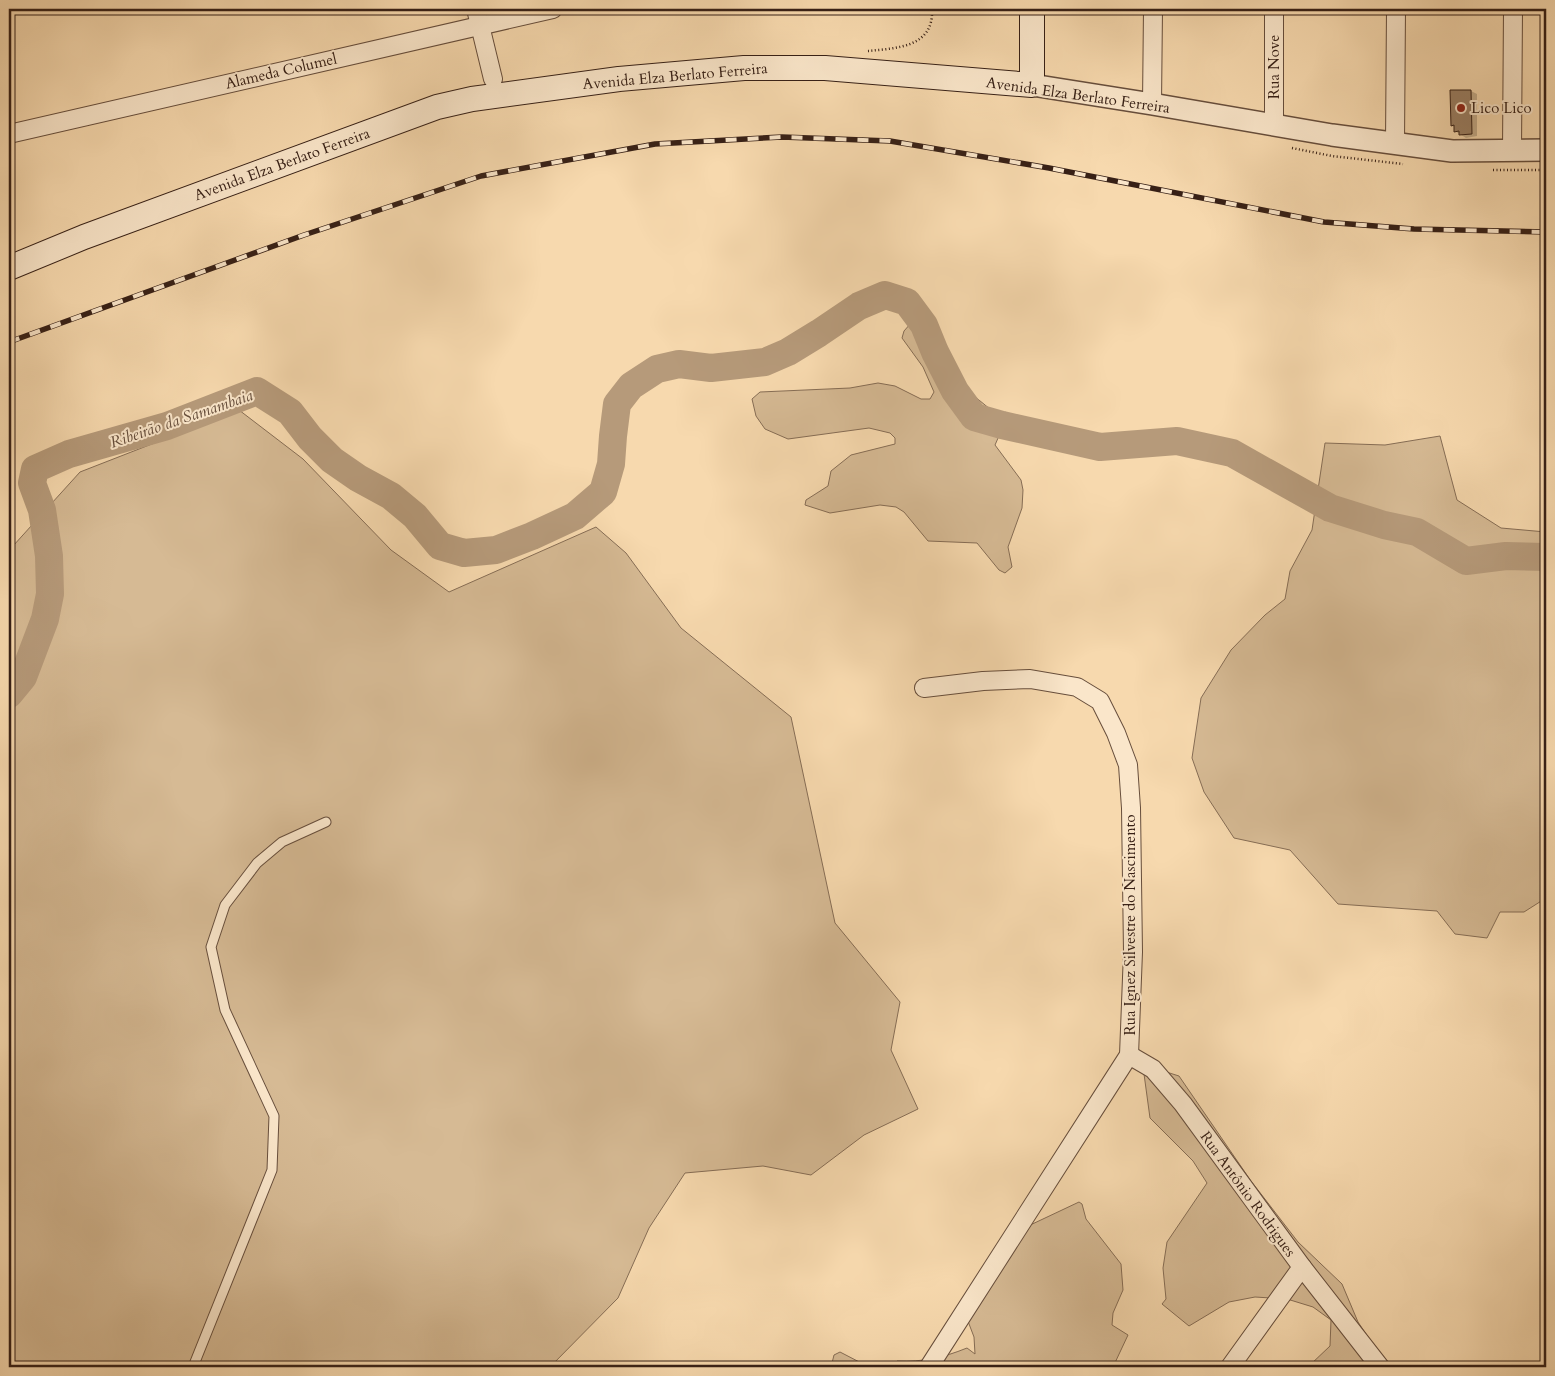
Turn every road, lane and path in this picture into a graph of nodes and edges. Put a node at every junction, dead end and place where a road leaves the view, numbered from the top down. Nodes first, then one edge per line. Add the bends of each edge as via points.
1 (553, 9) edge
2 (1032, 9) edge
3 (1153, 9) edge
4 (1274, 9) edge
5 (1396, 9) edge
6 (1513, 9) edge
7 (478, 17) edge
8 (494, 79) dead end
9 (1032, 86) junction
10 (1152, 104) junction
11 (1274, 125) junction
12 (9, 134) edge
13 (1395, 143) junction
14 (1288, 148) dead end
15 (1512, 150) junction
16 (1546, 150) edge
17 (1409, 165) dead end
18 (1492, 170) dead end
19 (1546, 170) edge
20 (9, 268) edge
21 (924, 688) dead end
22 (326, 822) dead end
23 (1129, 1055) junction
24 (1302, 1267) junction
25 (193, 1367) edge
26 (929, 1367) edge
27 (1230, 1367) edge
28 (1380, 1367) edge

1 - 7 street, Alameda Columel
2 - 9 main road
3 - 10 street
4 - 11 street, Rua Nove
5 - 13 street
6 - 15 street
7 - 8 street
7 - 12 street, Alameda Columel
9 - 10 street, Avenida Elza Berlato Ferreira
9 - 20 main road, Avenida Elza Berlato Ferreira via 825,68 744,68 619,79 472,99 437,107 84,237
10 - 11 street, Avenida Elza Berlato Ferreira
11 - 13 street, Avenida Elza Berlato Ferreira
13 - 15 street, Avenida Elza Berlato Ferreira via 1452,151
14 - 17 path
15 - 16 street, Avenida Elza Berlato Ferreira
18 - 19 path
21 - 23 street, Rua Ignez Silvestre do Nascimento via 983,681 1030,680 1077,687 1100,701 1119,741 1129,773 1133,952
22 - 25 lane via 282,842 257,863 225,905 212,947 225,1010 274,1116 272,1170
23 - 24 street, Rua Antônio Rodrigues via 1153,1070 1183,1104
23 - 26 street, Rua Ignez Silvestre do Nascimento
24 - 27 street, Rua Antônio Rodrigues
24 - 28 street

